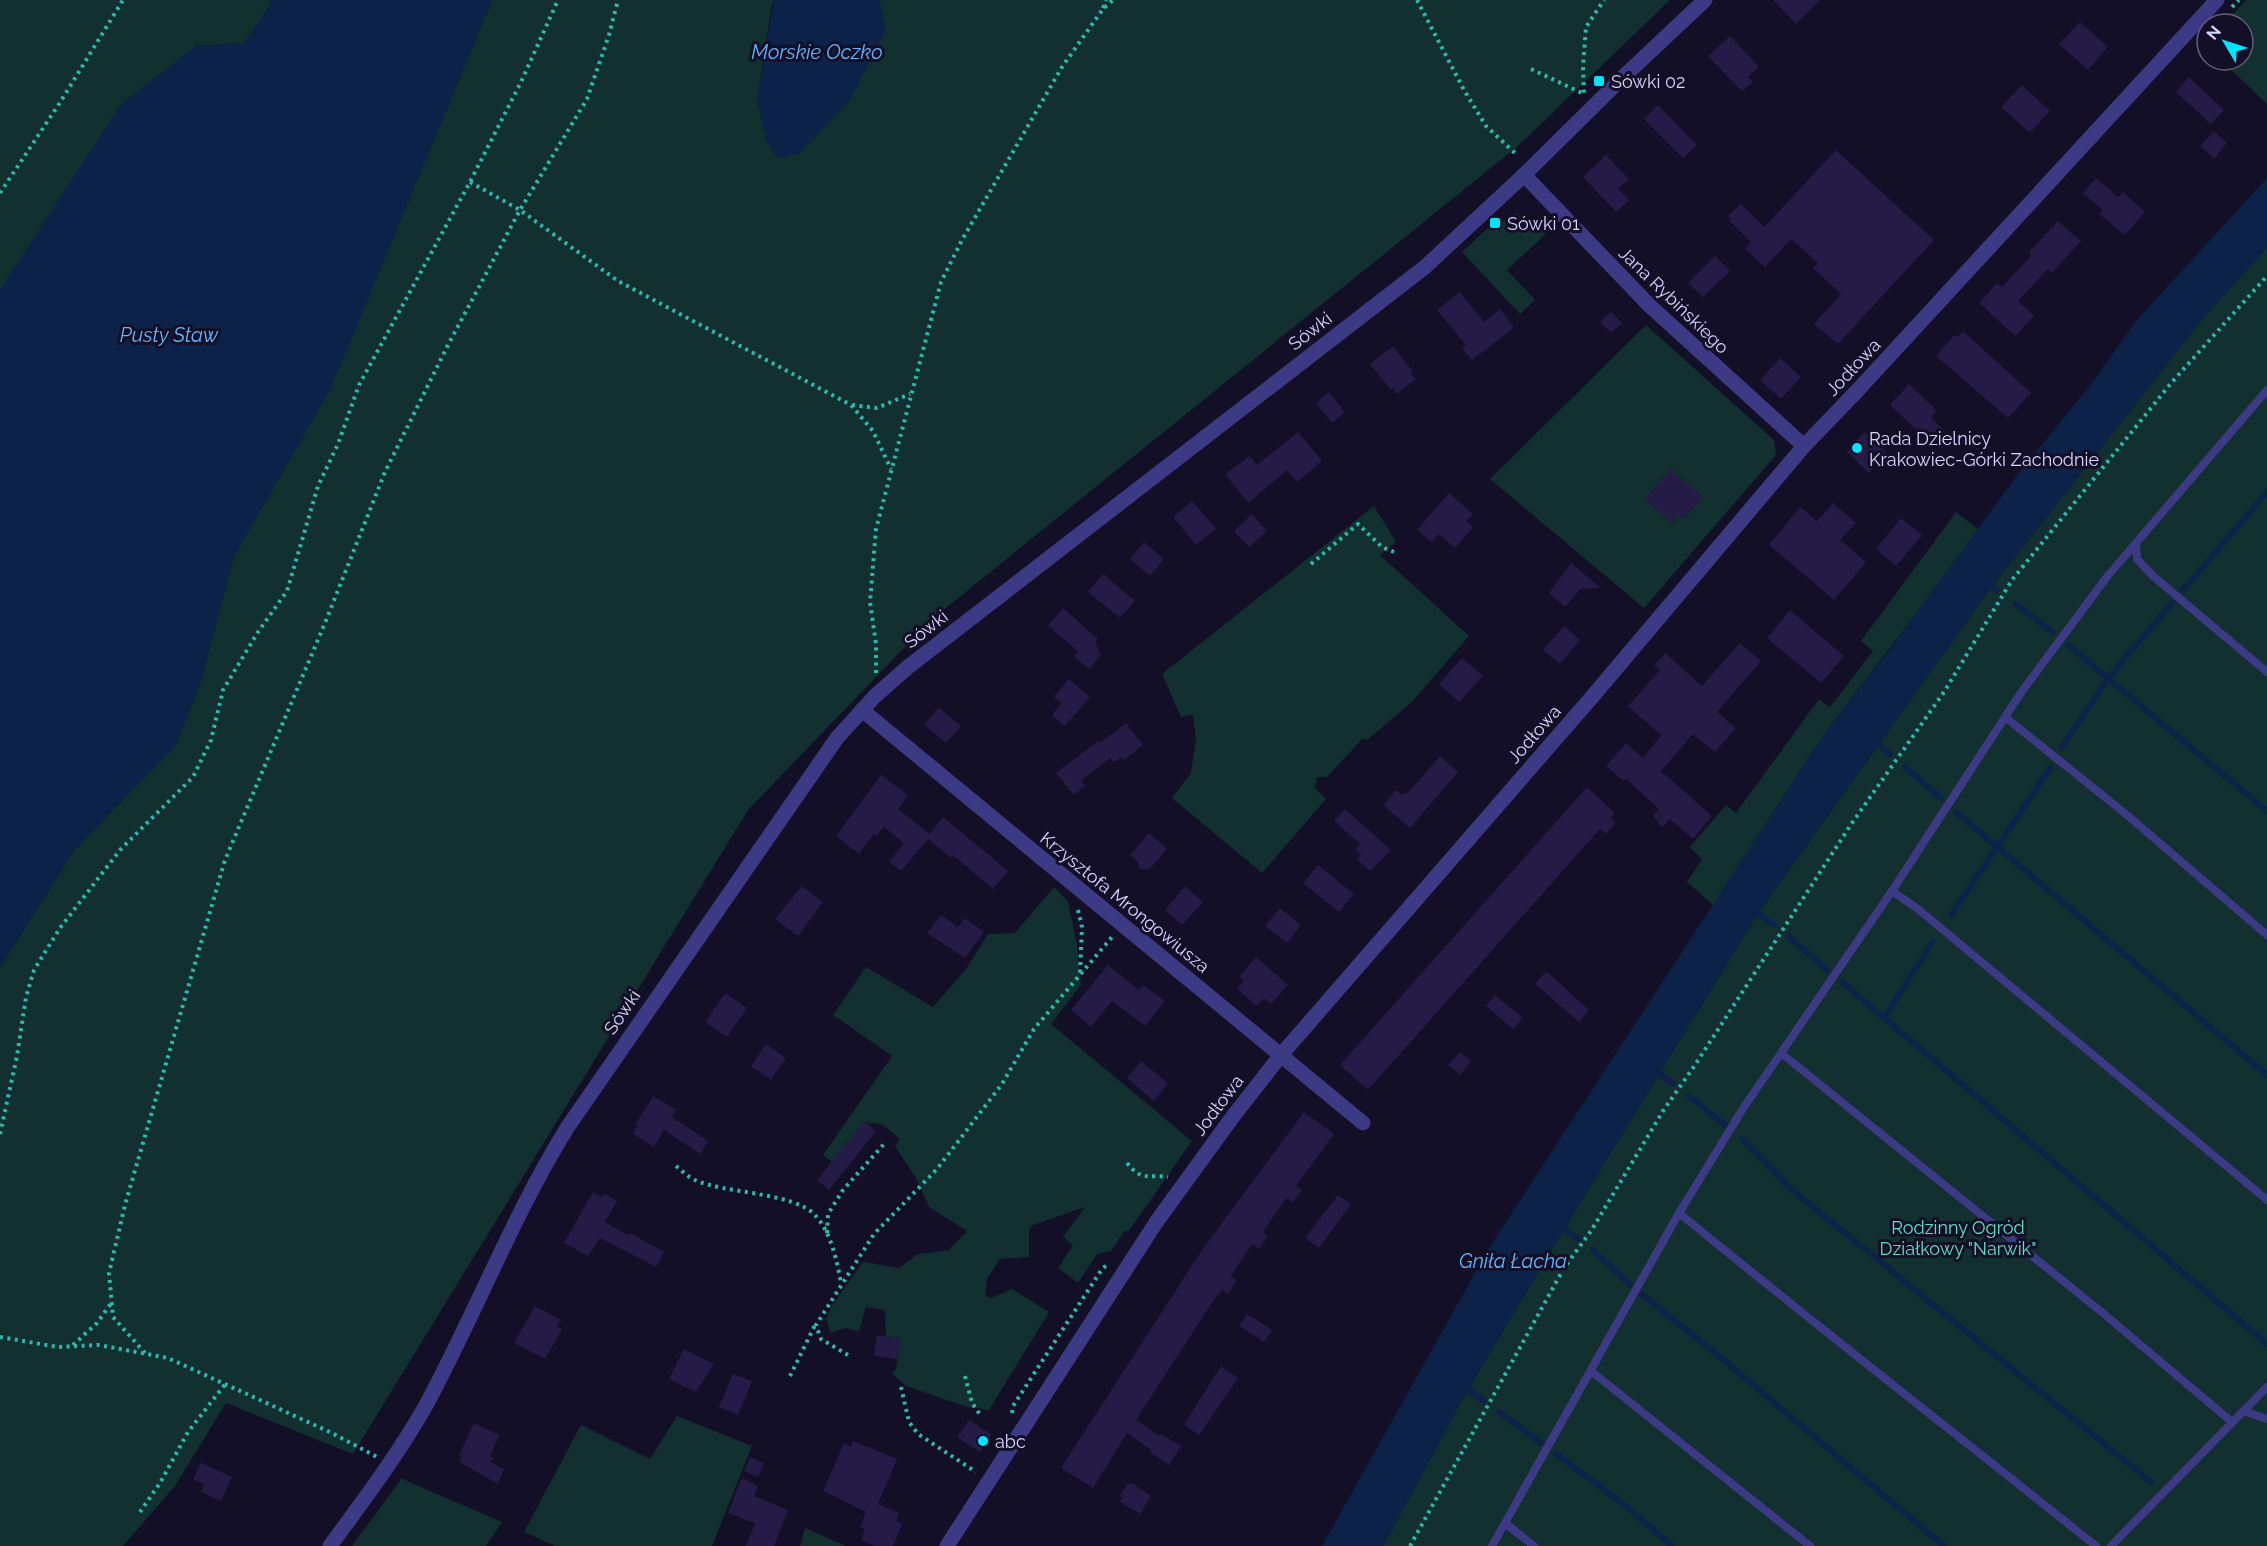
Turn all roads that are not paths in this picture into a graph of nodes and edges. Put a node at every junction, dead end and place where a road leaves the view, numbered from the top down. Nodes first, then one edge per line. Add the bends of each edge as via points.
1 (1705, 0) edge
2 (2217, 0) edge
3 (1524, 175) junction
4 (2266, 393) edge
5 (1804, 446) junction
6 (2136, 544) junction
7 (2267, 672) edge
8 (862, 710) junction
9 (2005, 717) junction
10 (1892, 891) junction
11 (2267, 935) edge
12 (1781, 1053) junction
13 (1281, 1055) junction
14 (1363, 1123) dead end
15 (2267, 1200) edge
16 (1679, 1213) junction
17 (1591, 1371) junction
18 (2267, 1387) edge
19 (2243, 1411) junction
20 (2267, 1419) edge
21 (2232, 1422) junction
22 (1505, 1523) junction
23 (330, 1546) edge
24 (947, 1546) edge
25 (1492, 1546) edge
26 (1534, 1546) edge
27 (1810, 1546) edge
28 (2096, 1546) edge
29 (2111, 1546) edge

1 - 3 street, Sówki
2 - 5 street, Jodłowa
3 - 5 street, Jana Rybińskiego via 1650,306
3 - 8 street, Sówki via 1425,267 916,661
4 - 6 lane
5 - 13 street, Jodłowa
6 - 7 lane via 2138,559 2153,576
6 - 9 lane via 2106,578
8 - 13 street, Krzysztofa Mrongowiusza
8 - 23 street, Sówki via 837,738 567,1128 510,1231 424,1407
9 - 10 lane
9 - 11 lane
10 - 12 lane
10 - 15 lane
12 - 16 lane
12 - 21 lane
13 - 14 street, Krzysztofa Mrongowiusza
13 - 24 street, Jodłowa via 1157,1221
16 - 17 lane
16 - 28 lane
17 - 22 lane
17 - 27 lane
18 - 19 lane
19 - 20 lane
19 - 21 lane
21 - 29 lane
22 - 25 lane
22 - 26 lane

